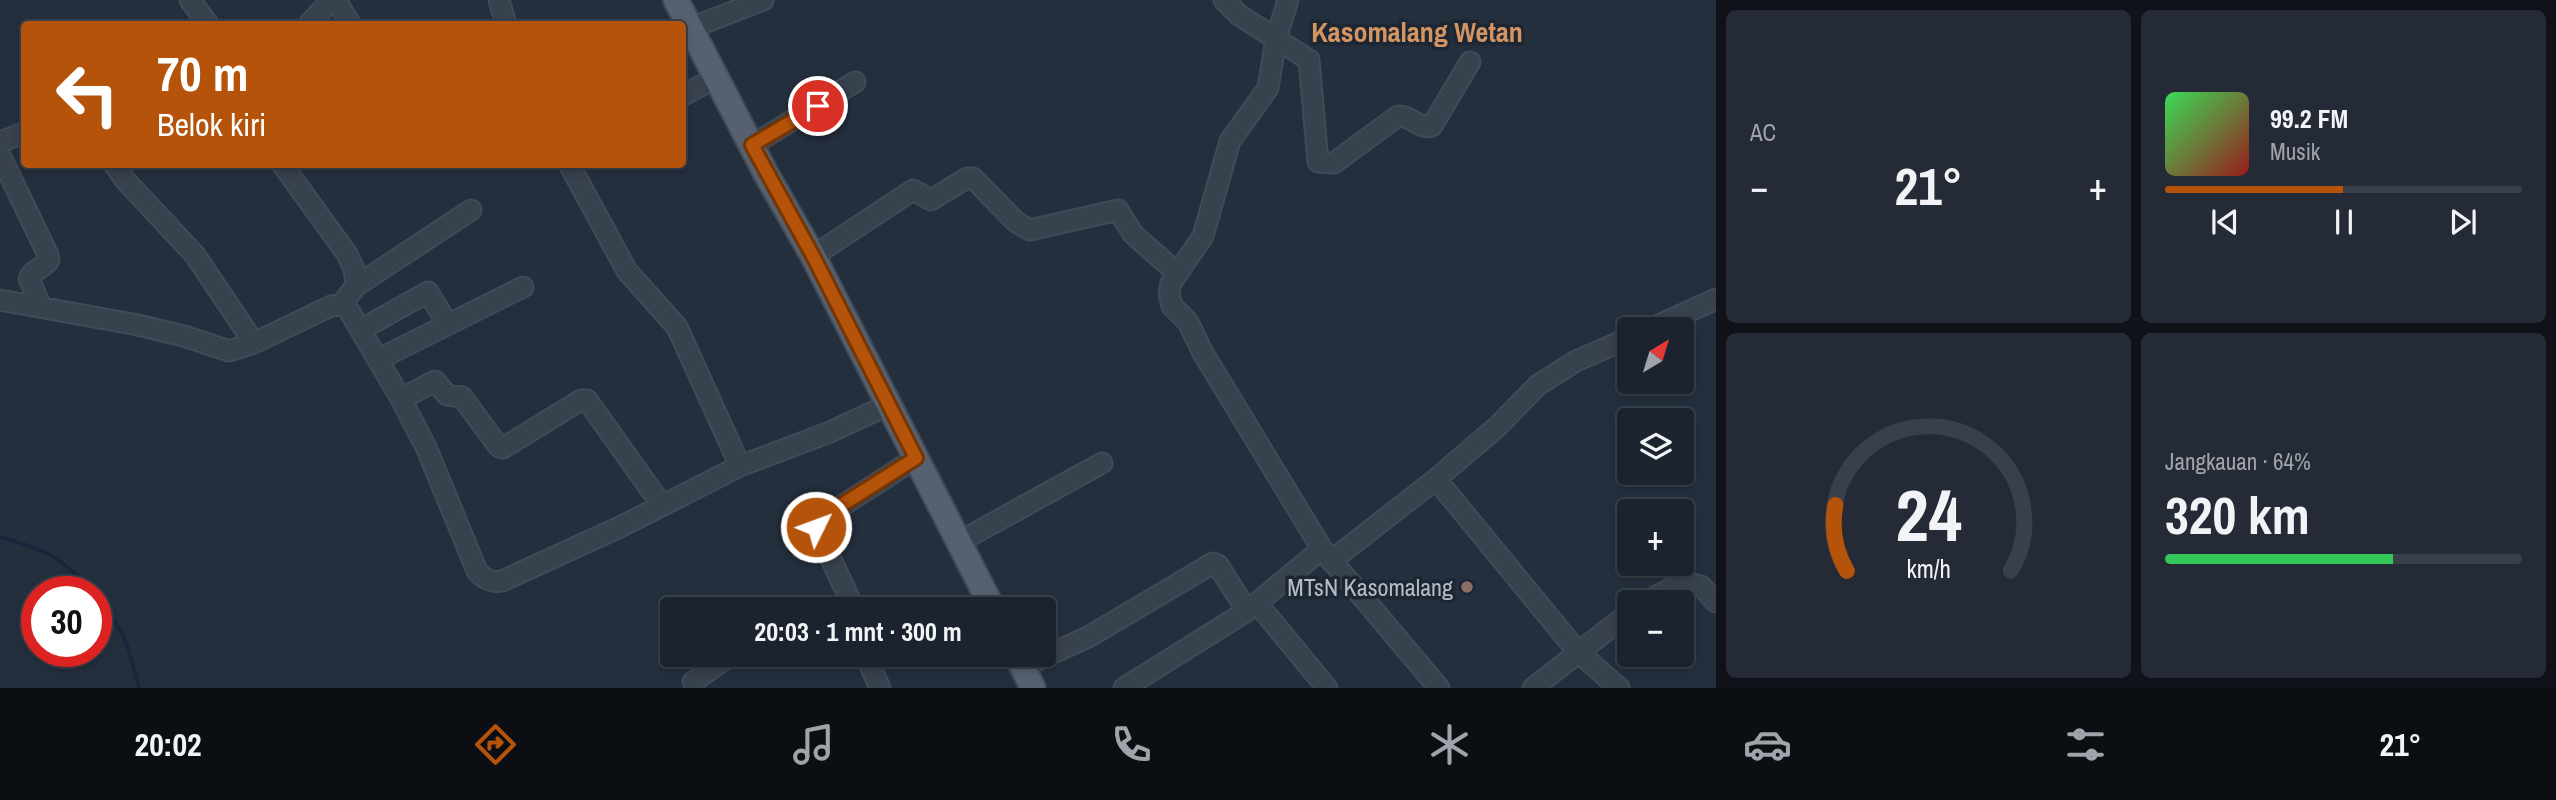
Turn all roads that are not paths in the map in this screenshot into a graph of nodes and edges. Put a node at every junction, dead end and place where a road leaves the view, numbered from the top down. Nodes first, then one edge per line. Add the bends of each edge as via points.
1 (190, 0) edge
2 (333, 0) edge
3 (499, 0) edge
4 (763, 0) edge
5 (1224, 0) edge
6 (1288, 0) edge
7 (683, 18) edge
8 (206, 21) edge
9 (312, 21) edge
10 (348, 21) edge
11 (505, 21) edge
12 (686, 23) edge
13 (1276, 39) junction
14 (1470, 62) dead end
15 (717, 77) junction
16 (855, 82) dead end
17 (686, 94) edge
18 (21, 134) edge
19 (0, 142) edge
20 (752, 145) junction
21 (0, 155) edge
22 (117, 168) edge
23 (285, 168) edge
24 (571, 168) edge
25 (471, 210) dead end
26 (813, 256) junction
27 (1177, 272) junction
28 (356, 286) junction
29 (523, 287) dead end
30 (1716, 299) edge
31 (0, 300) edge
32 (341, 305) junction
33 (41, 307) junction
34 (1676, 317) edge
35 (447, 323) junction
36 (362, 329) junction
37 (254, 343) junction
38 (1617, 343) edge
39 (379, 359) junction
40 (401, 399) junction
41 (888, 405) junction
42 (916, 458) junction
43 (1102, 463) dead end
44 (740, 466) junction
45 (1436, 479) junction
46 (661, 504) junction
47 (959, 542) junction
48 (1326, 555) junction
49 (1668, 590) edge
50 (841, 597) edge
51 (987, 597) edge
52 (1716, 602) edge
53 (1252, 607) junction
54 (1617, 621) edge
55 (1577, 651) junction
56 (714, 667) edge
57 (871, 667) edge
58 (1024, 670) edge
59 (693, 682) dead end
60 (880, 688) edge
61 (1124, 688) edge
62 (1327, 688) edge
63 (1439, 688) edge
64 (1533, 688) edge
65 (1619, 688) edge

1 - 8 street
2 - 9 street
2 - 10 street
3 - 11 street
4 - 7 street
5 - 13 street
6 - 13 street
12 - 15 main road
13 - 14 street via 1309,60 1318,162 1334,163 1398,116 1432,126
13 - 27 street via 1268,88 1230,141 1203,236
15 - 17 street
15 - 20 main road
16 - 20 street
18 - 19 street
20 - 26 main road
21 - 33 street via 48,255 47,264 34,270 29,279
22 - 37 street via 195,255
23 - 28 street via 347,254
24 - 44 street via 627,271 677,327
25 - 28 street
26 - 27 street via 913,190 931,200 973,178 1016,222 1030,230 1118,210 1138,240
26 - 41 main road
27 - 48 street via 1169,294 1172,306 1188,322
28 - 32 street
29 - 35 street
30 - 34 street
31 - 33 street
32 - 36 street via 353,313
32 - 37 street
33 - 37 street via 184,336 219,349 240,349
35 - 36 street via 428,292
35 - 39 street
36 - 39 street
38 - 45 street via 1538,385
39 - 40 street
40 - 46 street via 435,381 447,395 461,397 503,448 587,400
40 - 46 street via 441,480 477,570 488,580 502,581
41 - 42 main road
41 - 44 street
42 - 47 main road
42 - 50 street via 817,522
43 - 47 street
44 - 46 street
45 - 48 street
45 - 55 street
47 - 51 main road
48 - 53 street
48 - 63 street
49 - 52 street via 1683,582 1701,586
53 - 58 street via 1213,563
53 - 61 street
53 - 62 street
54 - 55 street
55 - 64 street
55 - 65 street
56 - 59 street
57 - 60 street

